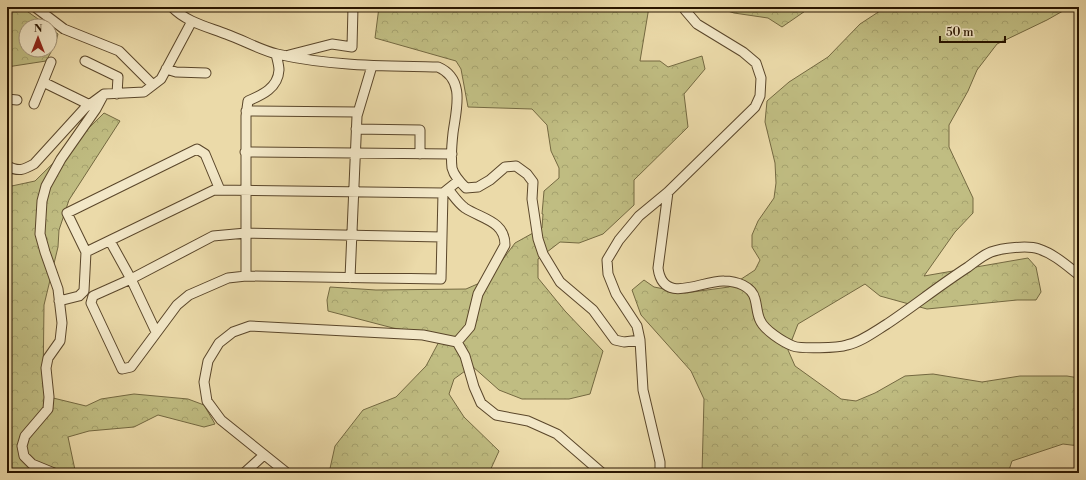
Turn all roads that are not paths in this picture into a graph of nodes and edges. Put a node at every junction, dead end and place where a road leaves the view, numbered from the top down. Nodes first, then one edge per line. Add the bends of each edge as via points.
1 (35, 7) edge
2 (172, 7) edge
3 (353, 7) edge
4 (684, 7) edge
5 (192, 21) junction
6 (276, 54) junction
7 (286, 56) junction
8 (85, 61) dead end
9 (52, 62) dead end
10 (372, 66) junction
11 (166, 69) junction
12 (206, 73) dead end
13 (43, 82) junction
14 (153, 85) junction
15 (104, 94) junction
16 (117, 94) junction
17 (7, 99) edge
18 (17, 100) dead end
19 (34, 104) dead end
20 (90, 105) junction
21 (246, 111) junction
22 (358, 112) junction
23 (356, 129) junction
24 (245, 152) junction
25 (355, 153) junction
26 (420, 154) junction
27 (452, 154) junction
28 (7, 166) edge
29 (458, 181) junction
30 (220, 190) junction
31 (245, 191) junction
32 (445, 191) junction
33 (354, 192) junction
34 (668, 192) junction
35 (246, 233) junction
36 (352, 236) junction
37 (442, 237) junction
38 (110, 241) junction
39 (86, 252) junction
40 (1079, 275) edge
41 (246, 276) junction
42 (350, 278) junction
43 (131, 279) junction
44 (60, 301) junction
45 (156, 332) junction
46 (640, 340) junction
47 (458, 342) junction
48 (264, 455) junction
49 (54, 473) edge
50 (244, 473) edge
51 (286, 473) edge
52 (602, 473) edge
53 (660, 473) edge

1 - 14 street via 64,29 119,51
2 - 5 street
3 - 7 street via 352,47 332,44
4 - 34 street via 696,24 743,52 756,63 761,78 760,96 755,107
5 - 6 street
5 - 11 street
6 - 7 street
6 - 21 street via 279,70 276,83 264,95 248,101
7 - 10 street
8 - 16 street via 118,77
9 - 13 street
10 - 22 street
10 - 27 street via 438,67 449,74 456,91 457,107 452,135
11 - 12 street
11 - 14 street
13 - 19 street
13 - 20 street
14 - 16 street via 144,92
15 - 16 street
15 - 20 street
15 - 44 street via 61,159 46,186 42,201 40,234
17 - 18 street
20 - 28 street via 34,164 24,170
21 - 22 street
21 - 24 street
22 - 23 street
23 - 25 street
23 - 26 street via 420,130
24 - 25 street
24 - 31 street
25 - 26 street
25 - 33 street
26 - 27 street
27 - 29 street via 452,168
29 - 32 street
29 - 46 street via 466,188 478,188 505,167 516,166 527,174 533,182 532,199 538,239 543,254 560,282 593,310 615,340
30 - 31 street
30 - 38 street via 214,190
30 - 39 street via 205,154 197,149 67,213
31 - 33 street
31 - 35 street
32 - 33 street
32 - 37 street
32 - 47 street via 463,207 499,226 505,237 505,245 478,294 470,327
33 - 36 street
34 - 40 street via 658,268 663,284 681,289 723,280 744,285 755,297 760,321 772,334 794,346 846,346 868,336 991,252 1021,246 1038,248 1057,257
34 - 46 street via 639,216 619,240 607,260 608,274 616,294 637,326
35 - 36 street
35 - 41 street
35 - 43 street via 213,236
36 - 37 street
36 - 42 street
37 - 42 street via 441,279
38 - 39 street
38 - 43 street
39 - 44 street via 84,291 79,296
41 - 42 street
41 - 45 street via 228,278 190,295 177,305
43 - 45 street
43 - 45 street via 93,296 91,303 122,369 131,367
44 - 49 street via 60,341 48,358 46,368 48,409 25,436 22,446 24,456 32,464
46 - 53 street via 643,390 660,462
47 - 48 street via 423,335 250,326 233,332 219,343 208,361 204,382 208,401 221,420
47 - 52 street via 466,356 481,403 496,415 528,421 557,434
48 - 50 street
48 - 51 street

